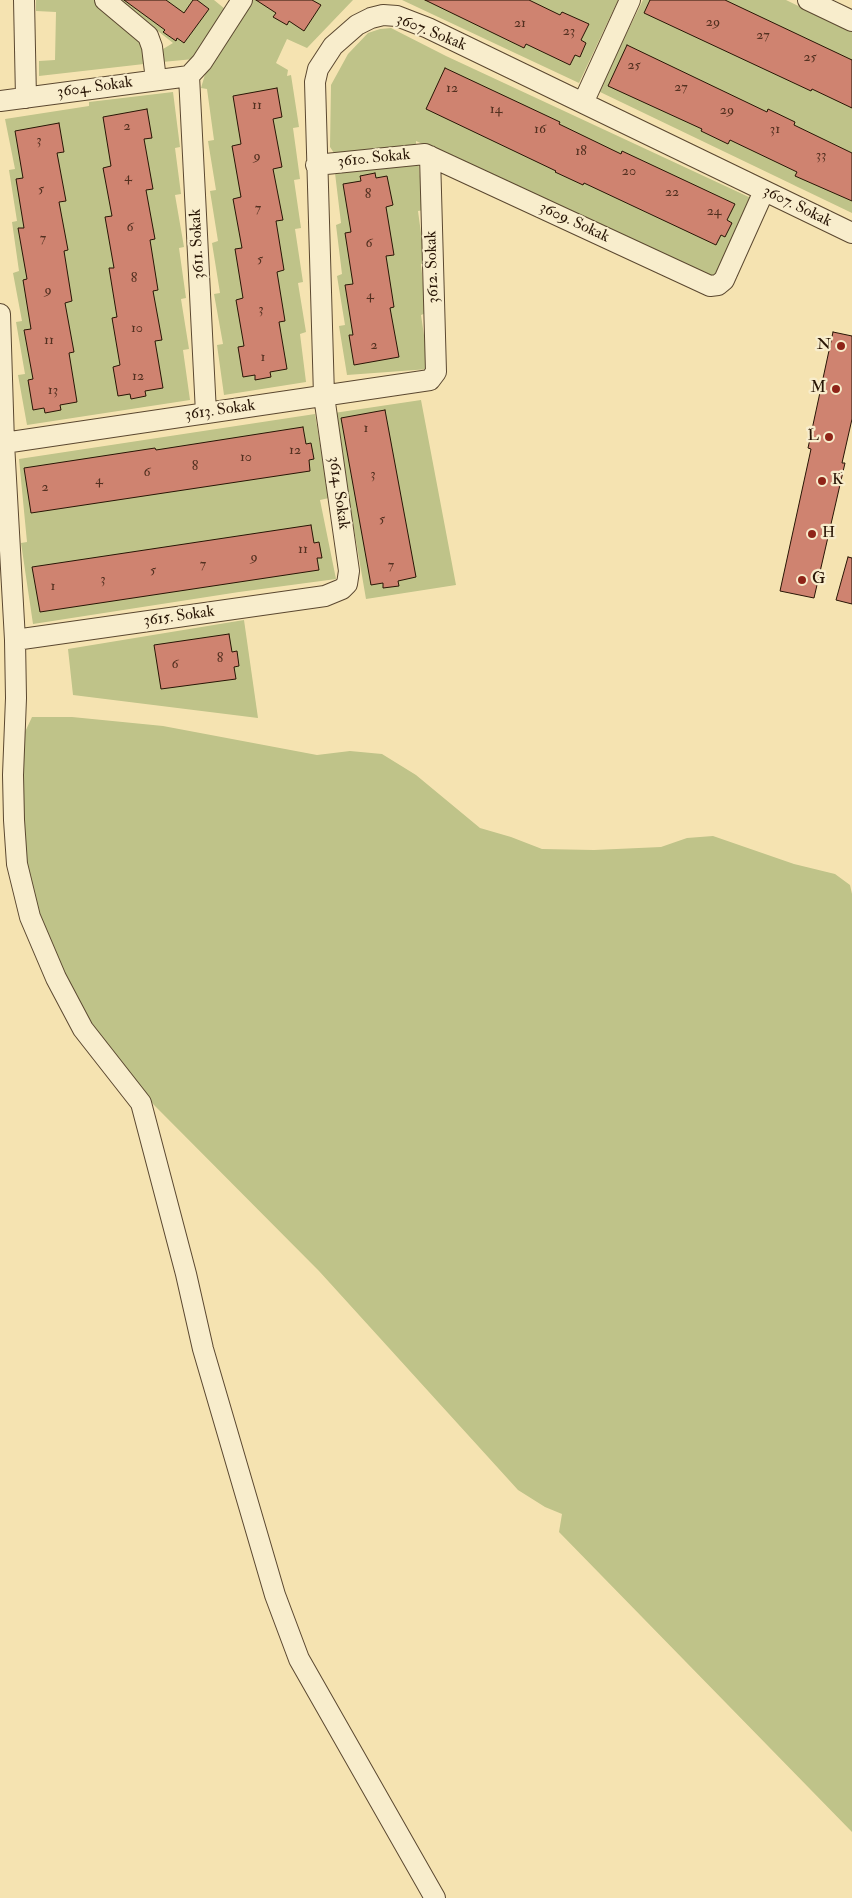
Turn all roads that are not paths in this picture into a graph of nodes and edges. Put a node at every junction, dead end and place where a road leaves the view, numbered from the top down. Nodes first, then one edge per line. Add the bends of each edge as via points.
1 (24, 0) edge
2 (105, 0) edge
3 (380, 0) edge
4 (630, 0) edge
5 (808, 0) edge
6 (234, 3) edge
7 (371, 18) junction
8 (852, 20) edge
9 (189, 76) junction
10 (156, 80) junction
11 (26, 98) junction
12 (0, 101) edge
13 (583, 103) junction
14 (430, 156) junction
15 (316, 164) junction
16 (764, 191) junction
17 (852, 233) edge
18 (0, 314) edge
19 (434, 377) joint
20 (324, 396) junction
21 (206, 413) junction
22 (4, 443) junction
23 (342, 589) joint
24 (15, 640) junction
25 (435, 1898) edge

1 - 11 street
2 - 10 street via 148,36
3 - 7 street
4 - 13 street
5 - 8 street
6 - 9 street via 202,62
7 - 13 street, 3607. Sokak via 383,15 412,21
7 - 15 street, 3607. Sokak via 344,35 318,69 315,82
9 - 10 street, 3604. Sokak
9 - 21 street, 3611. Sokak
10 - 11 street, 3604. Sokak
11 - 12 street, 3604. Sokak
13 - 16 street, 3607. Sokak
14 - 15 street, 3610. Sokak
14 - 16 street, 3609. Sokak via 710,286 718,285 728,273
14 - 19 street, 3612. Sokak
15 - 20 street, 3607. Sokak
16 - 17 street, 3607. Sokak
18 - 22 street
19 - 20 street, 3613. Sokak via 424,382
20 - 21 street, 3613. Sokak
20 - 23 street, 3614. Sokak via 348,571 347,584
21 - 22 street, 3613. Sokak
22 - 24 street
23 - 24 street, 3615. Sokak via 325,596
24 - 25 street via 14,820 17,864 30,917 82,1029 141,1103 203,1349 275,1595 299,1659

